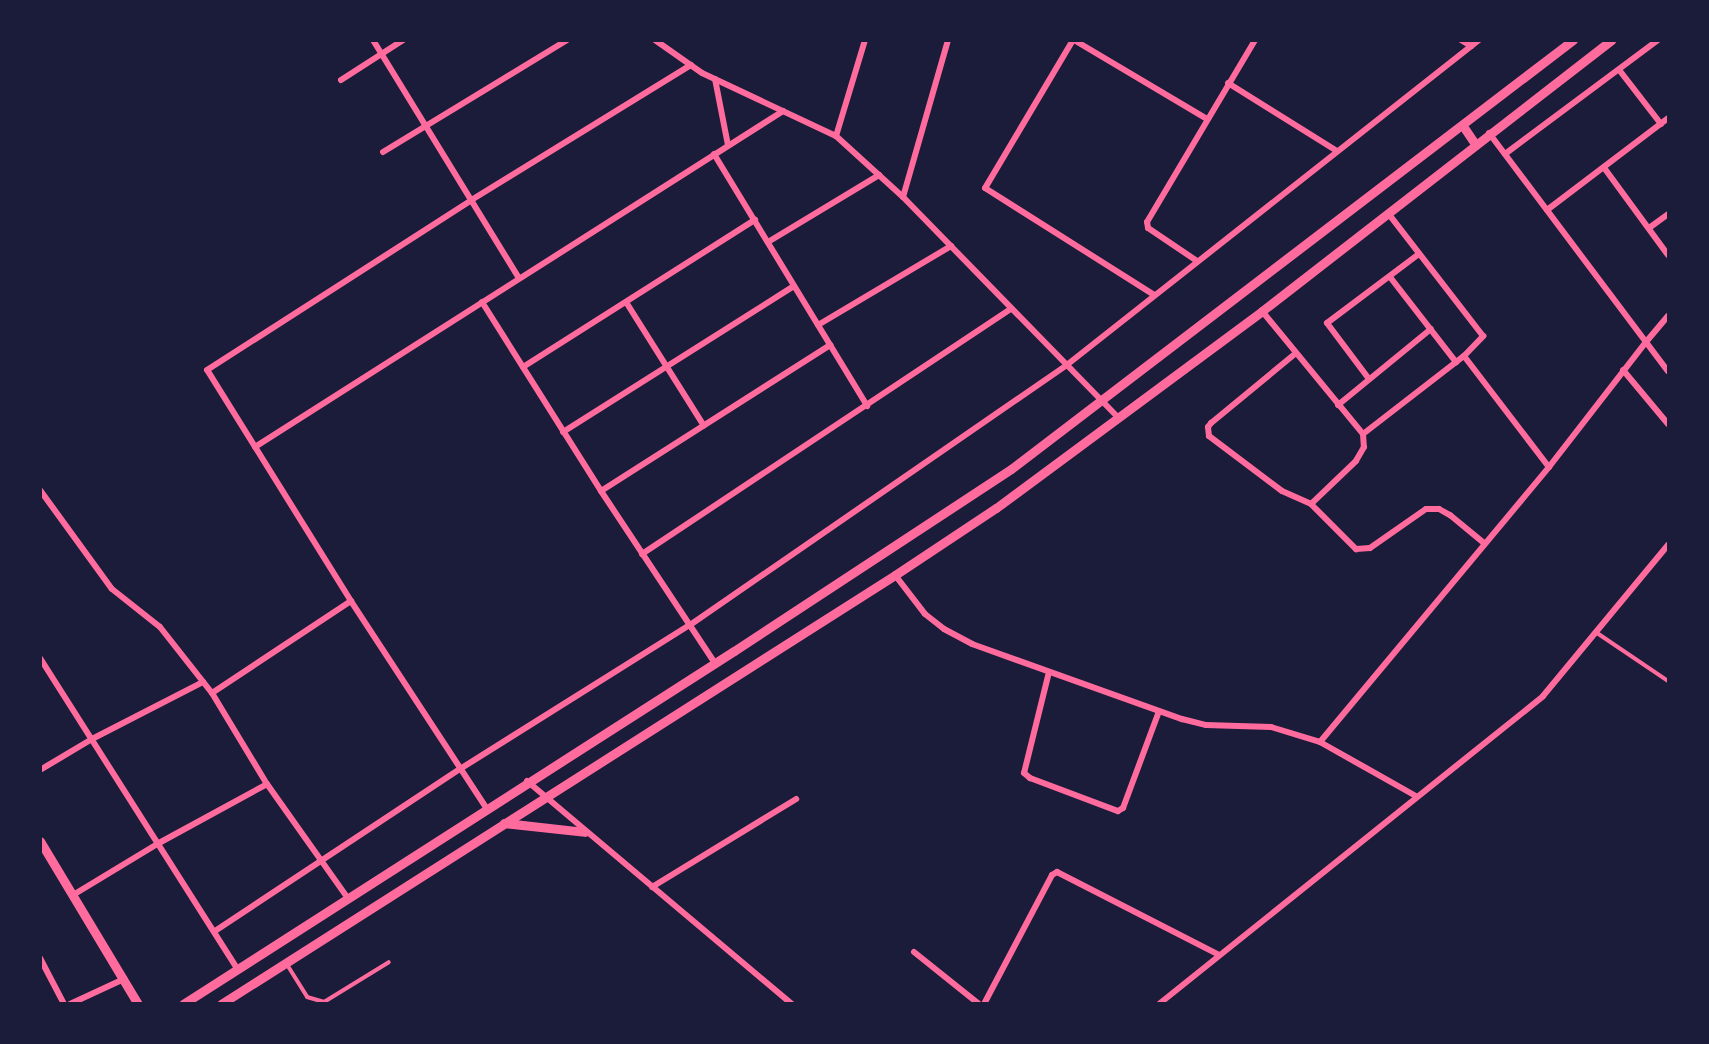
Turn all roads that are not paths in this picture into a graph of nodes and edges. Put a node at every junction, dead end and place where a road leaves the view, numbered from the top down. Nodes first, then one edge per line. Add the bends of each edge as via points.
1 (373, 40) edge
2 (403, 40) edge
3 (567, 40) edge
4 (655, 40) edge
5 (865, 40) edge
6 (948, 40) edge
7 (1073, 40) edge
8 (1255, 40) edge
9 (1461, 40) edge
10 (1479, 40) edge
11 (1573, 40) edge
12 (1611, 40) edge
13 (1659, 40) edge
14 (1471, 46) junction
15 (382, 54) junction
16 (691, 65) junction
17 (1620, 71) junction
18 (341, 80) dead end
19 (715, 80) junction
20 (1228, 83) junction
21 (783, 111) junction
22 (1668, 118) edge
23 (1207, 119) junction
24 (1661, 124) junction
25 (427, 126) junction
26 (1463, 126) junction
27 (1489, 133) junction
28 (836, 136) junction
29 (1475, 144) junction
30 (728, 145) junction
31 (1337, 151) junction
32 (384, 152) dead end
33 (714, 154) junction
34 (1505, 154) junction
35 (1605, 169) junction
36 (879, 175) junction
37 (903, 197) junction
38 (473, 199) junction
39 (1547, 210) junction
40 (1388, 213) junction
41 (1668, 214) edge
42 (755, 220) junction
43 (1650, 228) junction
44 (768, 242) junction
45 (951, 246) junction
46 (1419, 254) junction
47 (1668, 255) edge
48 (1197, 261) junction
49 (1390, 277) junction
50 (519, 278) junction
51 (794, 286) junction
52 (1154, 295) junction
53 (482, 302) junction
54 (626, 302) junction
55 (1011, 309) junction
56 (1262, 311) junction
57 (1668, 316) edge
58 (818, 325) junction
59 (1431, 329) junction
60 (1646, 342) junction
61 (830, 345) junction
62 (1296, 353) junction
63 (1464, 356) junction
64 (1456, 362) junction
65 (1068, 364) junction
66 (668, 366) junction
67 (523, 367) junction
68 (1623, 370) junction
69 (1668, 371) edge
70 (1370, 379) junction
71 (1102, 399) junction
72 (1338, 405) junction
73 (867, 406) junction
74 (1117, 416) junction
75 (1668, 424) edge
76 (704, 426) junction
77 (563, 432) junction
78 (1363, 434) junction
79 (255, 447) junction
80 (1549, 468) junction
81 (601, 491) junction
82 (41, 492) edge
83 (1311, 504) junction
84 (1485, 544) junction
85 (1668, 544) edge
86 (642, 554) junction
87 (896, 576) junction
88 (351, 601) junction
89 (690, 625) junction
90 (1597, 633) junction
91 (40, 658) edge
92 (715, 663) junction
93 (1049, 672) junction
94 (1668, 681) edge
95 (203, 682) junction
96 (212, 693) junction
97 (1159, 711) junction
98 (92, 739) junction
99 (1320, 742) junction
100 (460, 769) junction
101 (40, 770) edge
102 (527, 781) junction
103 (267, 784) junction
104 (545, 796) junction
105 (1416, 796) junction
106 (796, 799) dead end
107 (487, 809) junction
108 (504, 823) junction
109 (585, 831) junction
110 (40, 841) edge
111 (159, 843) junction
112 (321, 862) junction
113 (652, 887) junction
114 (74, 895) junction
115 (347, 897) junction
116 (215, 931) junction
117 (914, 952) dead end
118 (1219, 955) junction
119 (40, 958) edge
120 (389, 962) dead end
121 (286, 963) junction
122 (237, 969) junction
123 (48, 972) junction
124 (40, 975) edge
125 (124, 979) junction
126 (64, 1004) edge
127 (70, 1004) edge
128 (138, 1004) edge
129 (183, 1004) edge
130 (221, 1004) edge
131 (792, 1004) edge
132 (979, 1004) edge
133 (984, 1004) edge
134 (1159, 1004) edge

1 - 15 street
2 - 15 street
3 - 25 street
4 - 16 street
5 - 28 street
6 - 37 street
7 - 23 street
7 - 52 street via 985,188
8 - 20 street
9 - 14 street
10 - 14 street
11 - 26 street
12 - 27 street
13 - 17 street
14 - 31 street
15 - 18 street
15 - 25 street
16 - 19 street
16 - 38 street
17 - 24 street
17 - 34 street
19 - 21 street
19 - 30 street
20 - 23 street
20 - 31 street
21 - 28 street
21 - 30 street
22 - 24 street
23 - 48 street via 1146,225
24 - 35 street
25 - 32 street
25 - 38 street
26 - 29 street
26 - 71 street
27 - 29 street
27 - 34 street
28 - 36 street
29 - 40 street
30 - 33 street
31 - 48 street
33 - 42 street
33 - 50 street
34 - 39 street
35 - 39 street
35 - 43 street
36 - 37 street
36 - 44 street
37 - 45 street
38 - 50 street
38 - 79 street via 209,368 207,374
39 - 60 street
40 - 46 street
40 - 56 street
41 - 43 street
42 - 44 street
42 - 54 street
43 - 47 street
44 - 51 street
45 - 55 street
45 - 58 street
46 - 49 street
46 - 63 street via 1482,334 1482,339
48 - 52 street
49 - 59 street
49 - 70 street via 1327,323
50 - 53 street
51 - 58 street
51 - 66 street
52 - 65 street
53 - 67 street
53 - 79 street
54 - 66 street
54 - 67 street
55 - 65 street
55 - 73 street
56 - 62 street
56 - 74 street
57 - 60 street
58 - 61 street
59 - 64 street
59 - 70 street
60 - 68 street
60 - 69 street
61 - 73 street
61 - 76 street
62 - 72 street
62 - 83 street via 1211,423 1207,432 1212,440 1282,491
63 - 64 street
63 - 80 street
64 - 78 street
65 - 71 street
65 - 89 street
66 - 76 street
66 - 77 street
67 - 77 street
68 - 75 street
68 - 80 street
70 - 72 street
71 - 74 street
71 - 92 street via 1011,469
72 - 78 street
73 - 86 street
74 - 87 street
76 - 81 street
77 - 81 street
78 - 83 street via 1361,454
79 - 88 street
80 - 84 street
81 - 86 street
82 - 95 street via 112,588 160,627
83 - 84 street via 1356,549 1370,548 1426,509 1450,515
84 - 99 street
85 - 90 street
86 - 89 street
87 - 93 street via 925,614 944,629 972,644
87 - 104 street
88 - 96 street
88 - 100 street
89 - 92 street
89 - 100 street
90 - 94 lane
90 - 105 street via 1543,696
91 - 98 street
92 - 102 street
93 - 97 street
93 - 97 street via 1024,773 1118,811 1123,808
95 - 96 street
95 - 98 street
96 - 103 street
97 - 99 street via 1206,725 1271,727
98 - 101 street
98 - 111 street
99 - 105 street
100 - 107 street
100 - 112 street
102 - 104 street
102 - 107 street
103 - 111 street
103 - 112 street
104 - 108 street
104 - 109 street
105 - 118 street
106 - 113 street
107 - 115 street
108 - 109 street
108 - 121 street
109 - 113 street
110 - 114 street
111 - 114 street
111 - 116 street
112 - 115 street
112 - 116 street
113 - 131 street
114 - 125 street
115 - 122 street
116 - 122 street
117 - 132 street
118 - 133 street via 1057,872
118 - 134 street
119 - 123 street
120 - 121 lane via 324,1002 307,997
121 - 130 street
122 - 129 street
123 - 124 street
123 - 126 street
125 - 127 street
125 - 128 street

